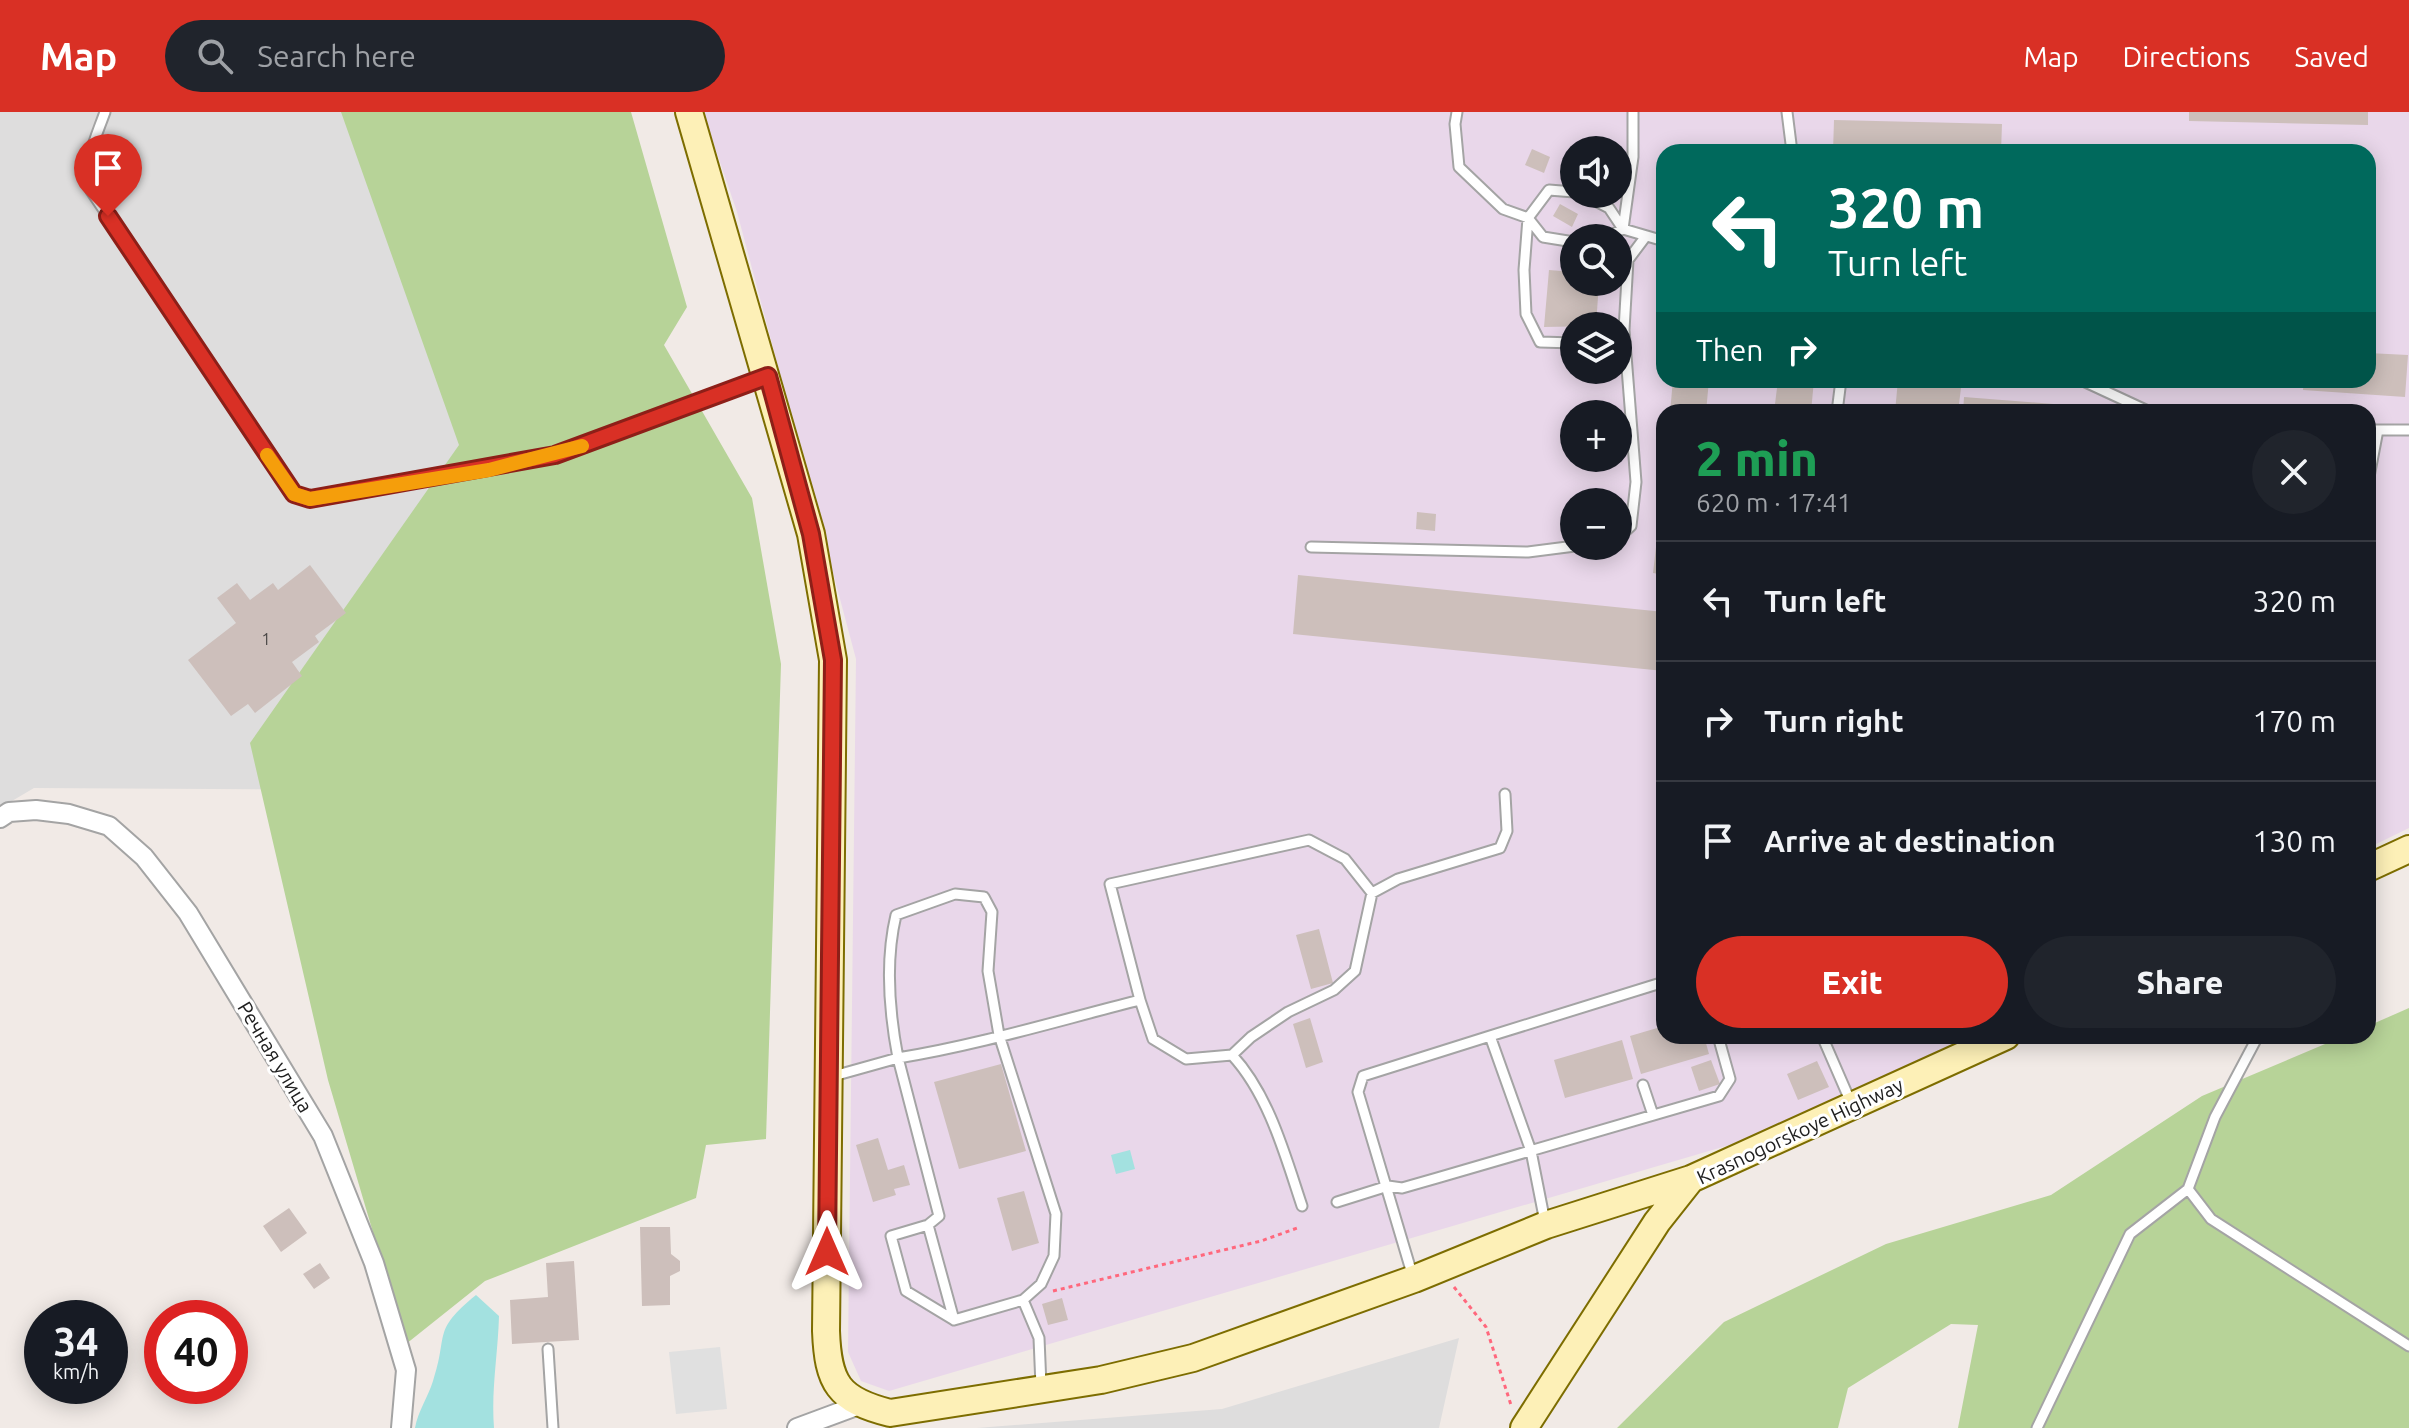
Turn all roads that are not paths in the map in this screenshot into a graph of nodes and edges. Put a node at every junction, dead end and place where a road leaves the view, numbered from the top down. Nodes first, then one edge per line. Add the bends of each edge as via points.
1 (105, 112) edge
2 (689, 112) edge
3 (1457, 112) edge
4 (1633, 112) edge
5 (1787, 112) edge
6 (1791, 144) edge
7 (1560, 191) edge
8 (1528, 218) junction
9 (1624, 224) edge
10 (1632, 232) edge
11 (1646, 236) junction
12 (1656, 239) edge
13 (1560, 240) edge
14 (1623, 312) edge
15 (1560, 343) edge
16 (768, 376) junction
17 (1626, 384) edge
18 (2098, 388) edge
19 (2124, 400) junction
20 (2123, 404) edge
21 (2133, 404) edge
22 (2376, 430) edge
23 (2409, 430) edge
24 (1632, 517) edge
25 (1311, 547) dead end
26 (1560, 548) edge
27 (1505, 794) dead end
28 (0, 818) edge
29 (2409, 849) edge
30 (2376, 864) edge
31 (1372, 893) junction
32 (1656, 984) edge
33 (1140, 1000) junction
34 (999, 1035) junction
35 (1490, 1036) junction
36 (1720, 1044) edge
37 (1825, 1044) edge
38 (1989, 1044) edge
39 (2254, 1044) edge
40 (1232, 1055) junction
41 (898, 1058) junction
42 (827, 1078) junction
43 (1643, 1085) dead end
44 (1853, 1108) junction
45 (1653, 1115) junction
46 (1531, 1151) junction
47 (1691, 1179) junction
48 (1388, 1186) junction
49 (2188, 1189) junction
50 (1337, 1202) dead end
51 (1302, 1206) dead end
52 (928, 1225) junction
53 (1546, 1225) junction
54 (1414, 1279) junction
55 (1023, 1300) junction
56 (954, 1320) junction
57 (2409, 1346) edge
58 (548, 1349) dead end
59 (1041, 1390) junction
60 (859, 1405) junction
61 (1520, 1422) edge
62 (401, 1428) edge
63 (553, 1428) edge
64 (797, 1428) edge
65 (2037, 1428) edge

1 - 16 lane via 88,156 91,191 294,494 310,499 555,455
2 - 16 street
3 - 8 lane via 1459,167 1503,209
4 - 9 lane
5 - 6 lane
7 - 8 lane via 1549,190
8 - 13 lane via 1543,237
8 - 15 lane via 1526,314 1540,342
10 - 11 lane
11 - 12 lane
11 - 14 lane via 1628,260
16 - 42 street via 811,534 833,660
17 - 24 lane via 1636,482
18 - 19 lane
19 - 20 lane
19 - 21 lane
22 - 23 lane
25 - 26 lane via 1528,552
27 - 31 lane via 1507,831 1500,848 1398,879
28 - 62 street, Речная улица via 36,810 109,826 144,857 188,913 323,1136 374,1263 406,1370
29 - 30 street
31 - 33 lane via 1345,859 1309,840 1110,884
31 - 40 lane via 1355,971 1334,990 1276,1020
32 - 35 lane
33 - 34 lane
33 - 40 lane via 1153,1039 1186,1059
34 - 41 lane
34 - 41 lane via 988,971 992,912 984,897 955,894 896,915 889,942
34 - 55 lane via 1056,1214 1054,1256 1041,1284
35 - 46 lane
35 - 48 lane via 1363,1076 1358,1092
36 - 45 lane via 1730,1079 1719,1096
37 - 44 lane
38 - 44 street, Krasnogorskoye Highway
39 - 49 lane via 2215,1117
40 - 51 lane via 1250,1075
41 - 42 lane
41 - 52 lane via 939,1216
42 - 60 street via 827,1364 839,1388
43 - 45 lane
44 - 47 street, Krasnogorskoye Highway
45 - 46 lane
46 - 48 lane via 1402,1188
46 - 53 lane
47 - 53 street
47 - 61 street, Krasnogorskoye Highway
48 - 50 lane
48 - 54 lane
49 - 57 lane via 2211,1219
49 - 65 lane via 2130,1234
52 - 56 lane
52 - 56 lane via 891,1236 894,1249 906,1291
53 - 54 street
54 - 59 street via 1193,1358
55 - 56 lane
55 - 59 lane via 1039,1338
58 - 63 lane
59 - 60 street via 890,1413
60 - 64 street

